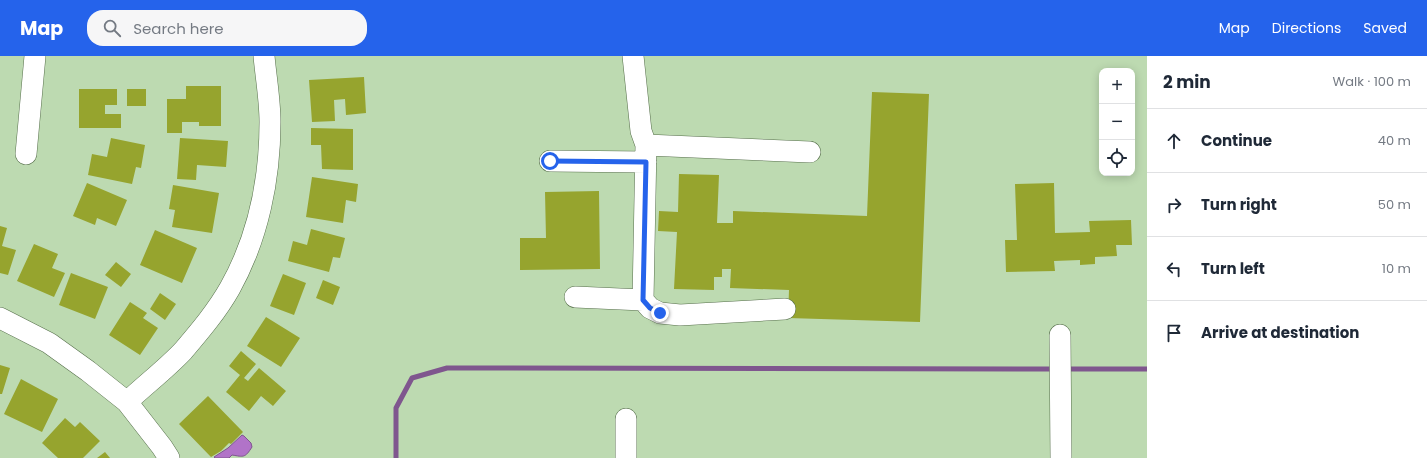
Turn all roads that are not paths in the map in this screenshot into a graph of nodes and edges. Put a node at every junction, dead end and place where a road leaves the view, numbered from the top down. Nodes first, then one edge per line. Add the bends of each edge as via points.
1 (35, 56) edge
2 (264, 56) edge
3 (633, 56) edge
4 (810, 152) dead end
5 (646, 153) junction
6 (26, 154) dead end
7 (550, 161) dead end
8 (575, 297) dead end
9 (643, 300) junction
10 (785, 309) dead end
11 (0, 318) edge
12 (1060, 335) dead end
13 (127, 402) junction
14 (626, 419) dead end
15 (169, 458) edge
16 (626, 458) edge
17 (1061, 458) edge

1 - 6 street
2 - 13 street via 270,121 268,174 256,224 242,260 230,288 207,322 181,352
3 - 5 street via 640,132
4 - 5 street
5 - 7 street
5 - 9 street
8 - 9 street
9 - 10 street via 650,308 660,313 680,315
11 - 13 street via 49,343
12 - 17 street
13 - 15 street
14 - 16 street

